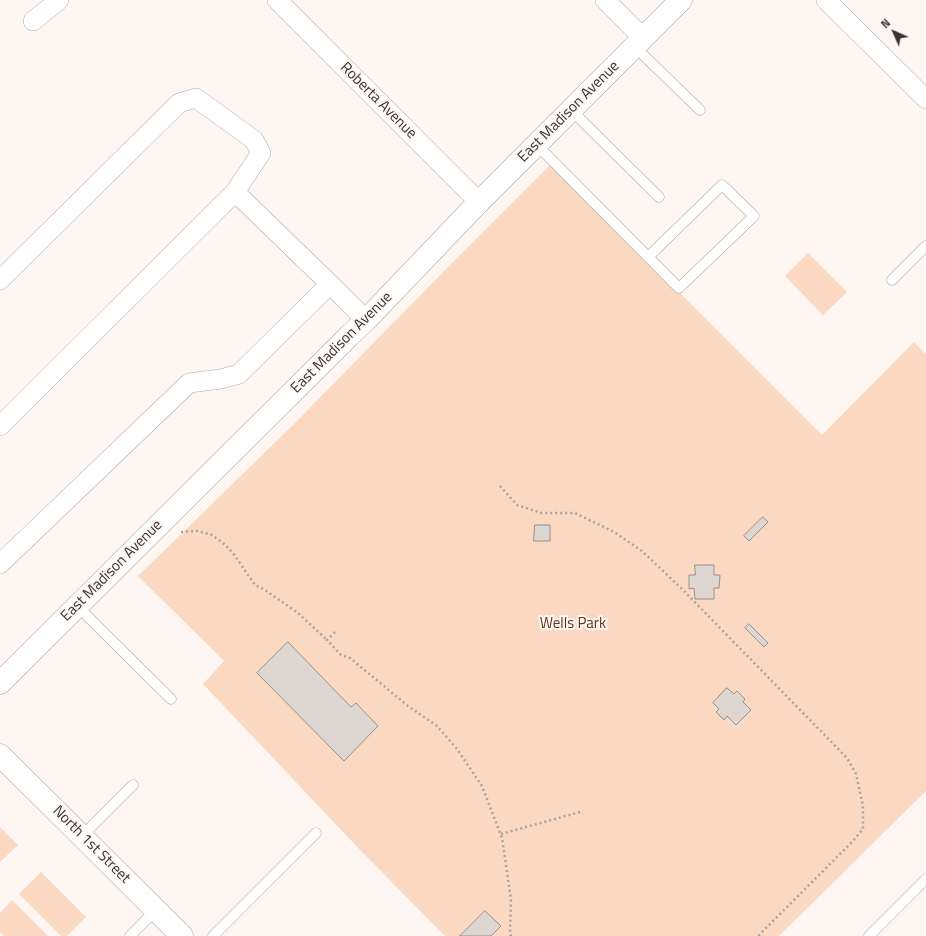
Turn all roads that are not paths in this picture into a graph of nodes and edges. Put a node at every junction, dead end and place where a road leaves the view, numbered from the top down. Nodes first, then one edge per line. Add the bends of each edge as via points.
1 (59, 0) edge
2 (276, 0) edge
3 (605, 0) edge
4 (681, 0) edge
5 (826, 0) edge
6 (33, 21) dead end
7 (639, 42) junction
8 (926, 99) edge
9 (571, 110) junction
10 (700, 110) dead end
11 (537, 145) junction
12 (235, 192) junction
13 (659, 197) dead end
14 (479, 202) junction
15 (926, 246) edge
16 (648, 257) junction
17 (0, 280) edge
18 (892, 280) dead end
19 (330, 284) junction
20 (366, 320) junction
21 (0, 426) edge
22 (0, 564) edge
23 (78, 606) junction
24 (0, 683) edge
25 (171, 699) dead end
26 (0, 755) edge
27 (133, 785) dead end
28 (316, 833) dead end
29 (82, 836) junction
30 (926, 879) edge
31 (156, 910) junction
32 (130, 936) edge
33 (182, 936) edge
34 (213, 936) edge
35 (869, 936) edge

1 - 6 street
2 - 14 street, Roberta Avenue
3 - 7 street
4 - 7 street, East Madison Avenue
5 - 8 street
7 - 9 street, East Madison Avenue
7 - 10 lane
9 - 11 street, East Madison Avenue
9 - 13 lane
11 - 14 street, East Madison Avenue
11 - 16 lane
12 - 17 street via 261,153 254,140 196,98 179,103
12 - 19 street
12 - 21 street
14 - 20 street, East Madison Avenue
15 - 18 lane
16 - 16 lane via 679,288 754,216 722,185
19 - 20 street
19 - 22 street via 239,374 190,383
20 - 23 street, East Madison Avenue
23 - 24 street, East Madison Avenue
23 - 25 lane
26 - 29 street, North 1st Street
27 - 29 lane
28 - 34 lane
29 - 31 street, North 1st Street
30 - 35 lane
31 - 32 lane
31 - 33 street, North 1st Street

